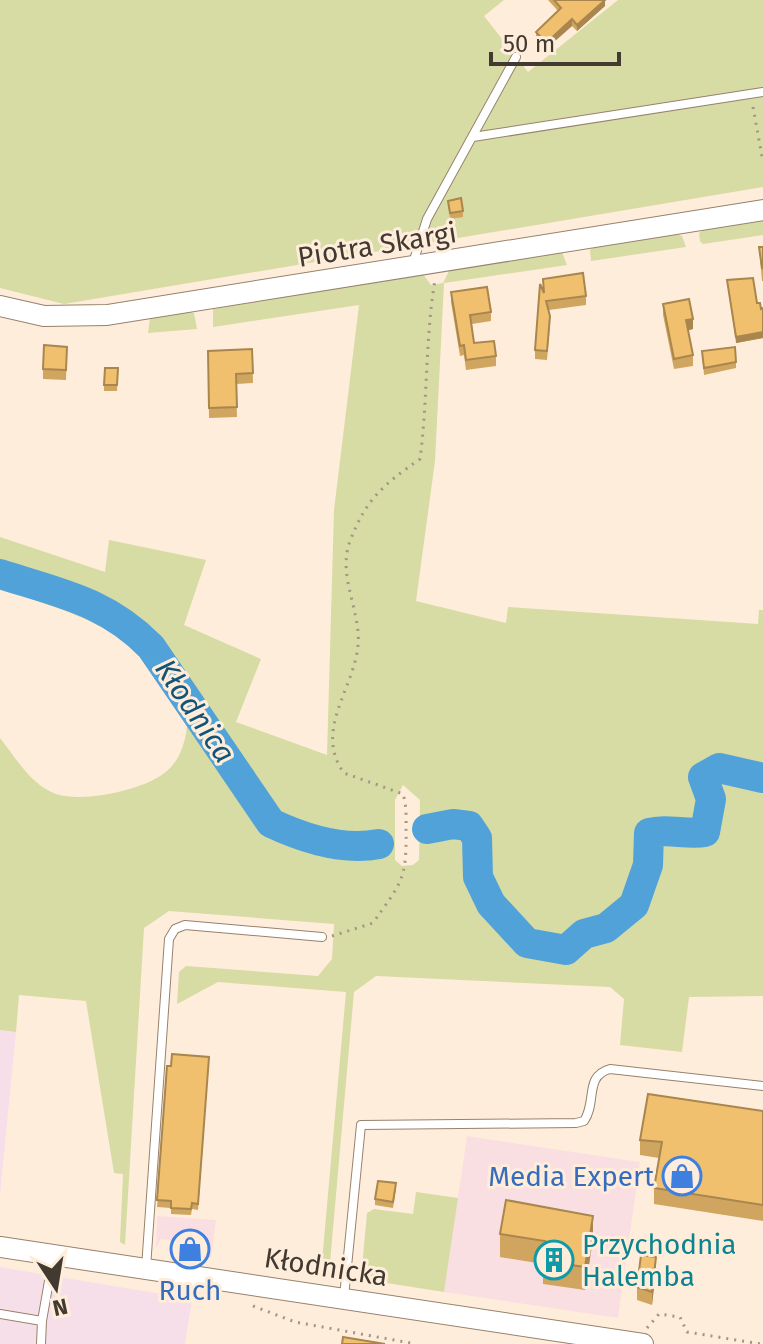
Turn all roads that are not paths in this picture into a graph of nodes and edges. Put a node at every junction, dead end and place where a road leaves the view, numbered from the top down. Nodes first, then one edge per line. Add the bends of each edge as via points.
1 (516, 57) dead end
2 (763, 92) edge
3 (473, 137) junction
4 (763, 210) edge
5 (412, 268) junction
6 (0, 306) edge
7 (322, 937) road end
8 (763, 1086) edge
9 (0, 1247) edge
10 (54, 1255) junction
11 (146, 1268) junction
12 (344, 1298) junction
13 (0, 1314) edge
14 (42, 1321) junction
15 (549, 1337) edge
16 (41, 1344) edge
17 (643, 1344) edge

1 - 3 lane
2 - 3 lane
3 - 5 lane via 427,219
4 - 5 street, Piotra Skargi
5 - 6 street, Piotra Skargi via 107,315 44,316
7 - 11 lane via 185,925 169,939
8 - 12 lane via 610,1069 594,1079 590,1112 576,1123 361,1125
9 - 10 street, Kłodnicka
10 - 11 street, Kłodnicka
10 - 14 lane
11 - 12 street, Kłodnicka
12 - 15 street, Kłodnicka
13 - 14 lane
14 - 16 lane
15 - 17 street, Kłodnicka

